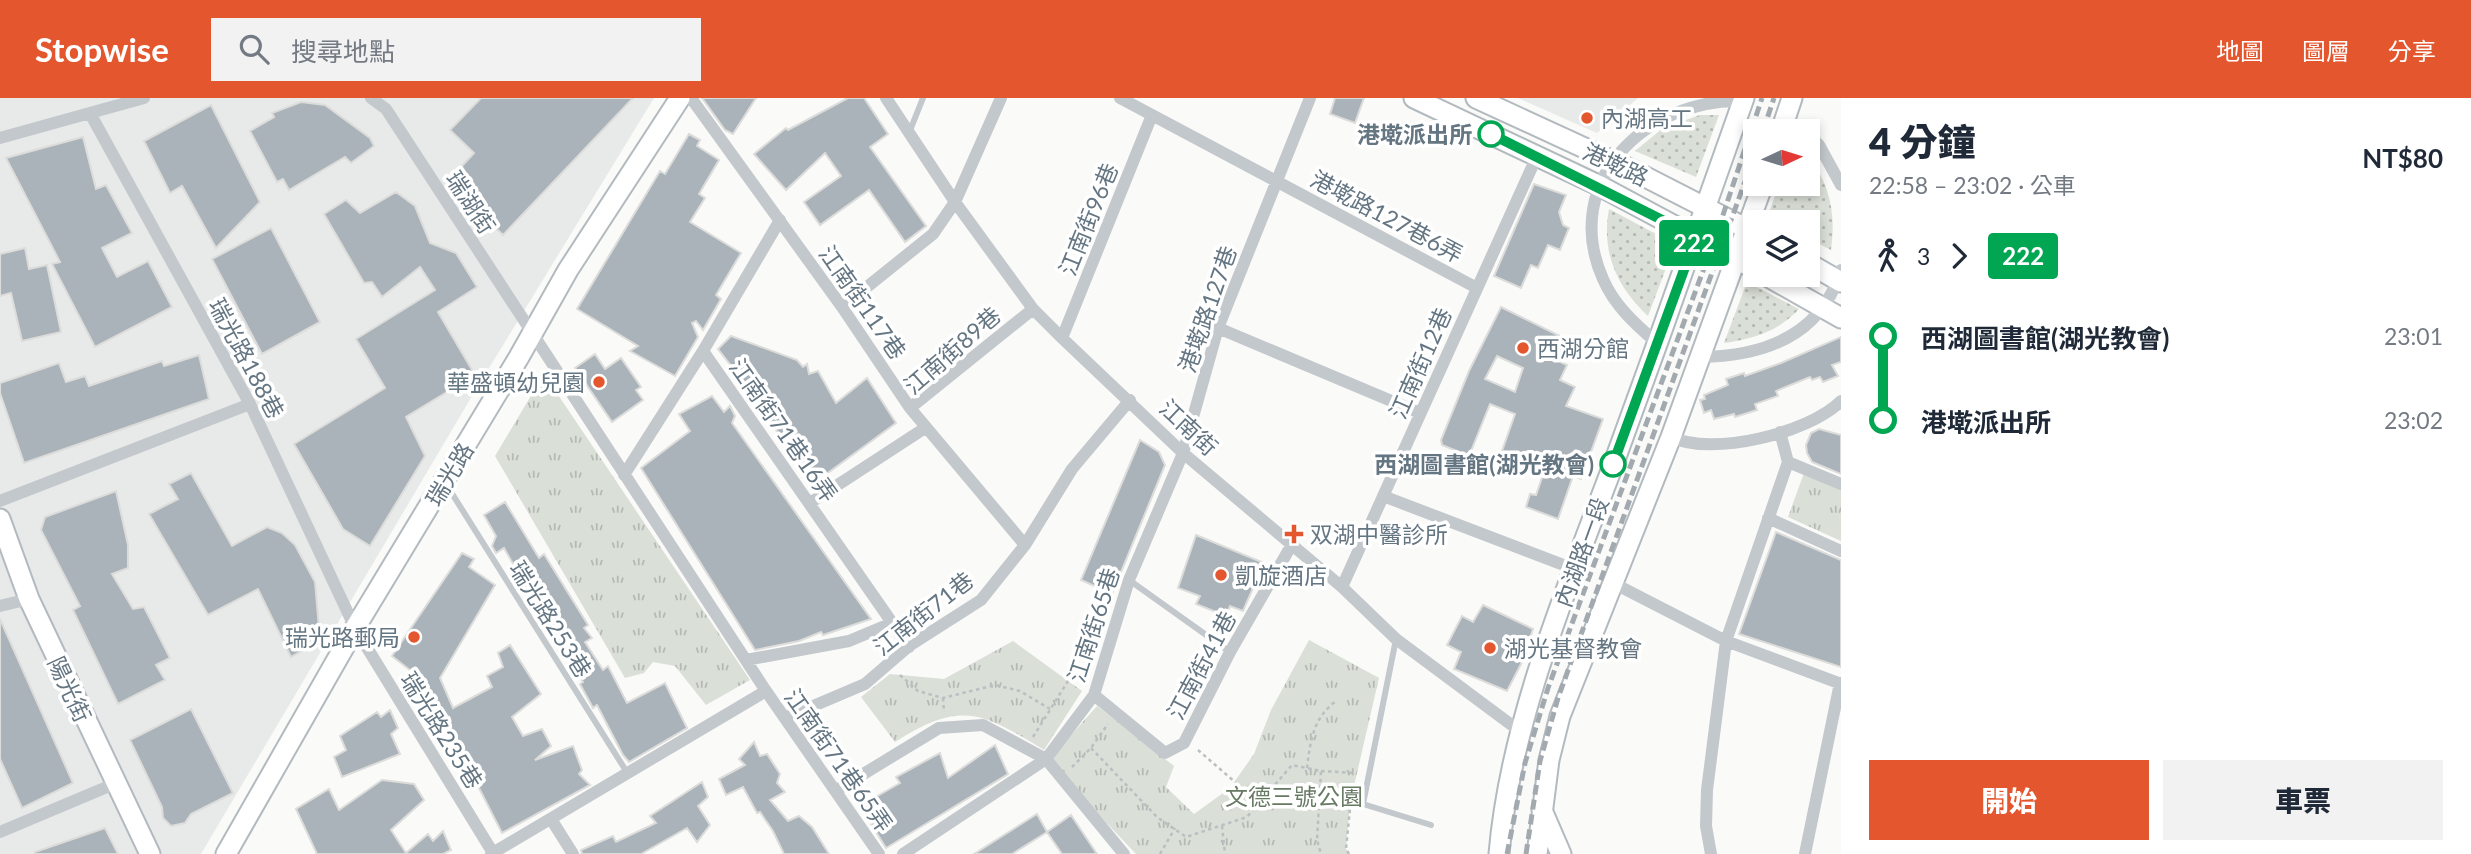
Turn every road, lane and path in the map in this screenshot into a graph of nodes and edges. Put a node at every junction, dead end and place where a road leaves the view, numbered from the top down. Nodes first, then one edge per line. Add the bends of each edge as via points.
1 (144, 98) edge
2 (371, 98) edge
3 (680, 98) edge
4 (691, 98) edge
5 (886, 98) edge
6 (923, 98) edge
7 (1002, 98) edge
8 (1120, 98) edge
9 (1310, 98) edge
10 (1414, 98) edge
11 (1476, 98) edge
12 (1792, 98) edge
13 (1744, 99) edge
14 (91, 115) junction
15 (1152, 115) junction
16 (1785, 119) edge
17 (909, 135) junction
18 (0, 138) edge
19 (1820, 147) edge
20 (1537, 156) junction
21 (1610, 160) junction
22 (1278, 181) junction
23 (1598, 185) junction
24 (1841, 186) edge
25 (955, 202) junction
26 (1705, 209) junction
27 (780, 220) junction
28 (1743, 227) edge
29 (1696, 237) junction
30 (1743, 246) edge
31 (1737, 258) junction
32 (1743, 262) edge
33 (1820, 268) edge
34 (1840, 277) edge
35 (1786, 287) edge
36 (1477, 288) junction
37 (842, 307) junction
38 (1823, 308) junction
39 (1033, 309) junction
40 (1841, 318) edge
41 (1218, 328) junction
42 (531, 333) junction
43 (1062, 338) junction
44 (1657, 343) junction
45 (703, 351) junction
46 (1701, 358) junction
47 (1130, 400) junction
48 (1841, 401) edge
49 (250, 404) junction
50 (910, 408) junction
51 (1420, 413) junction
52 (925, 428) junction
53 (1780, 432) junction
54 (1671, 437) junction
55 (1184, 453) junction
56 (1788, 462) junction
57 (624, 475) junction
58 (445, 482) junction
59 (1841, 484) edge
60 (1383, 496) junction
61 (0, 501) edge
62 (810, 503) junction
63 (1768, 518) junction
64 (0, 519) edge
65 (1025, 545) junction
66 (1291, 546) junction
67 (1841, 551) edge
68 (1574, 569) junction
69 (1129, 580) junction
70 (1611, 582) junction
71 (1342, 587) junction
72 (29, 599) junction
73 (0, 606) edge
74 (892, 623) junction
75 (355, 628) junction
76 (1396, 639) junction
77 (1726, 641) junction
78 (909, 647) junction
79 (1230, 652) junction
80 (746, 660) junction
81 (889, 665) junction
82 (1068, 681) dead end
83 (1841, 683) edge
84 (766, 691) junction
85 (1094, 695) junction
86 (1335, 702) dead end
87 (1050, 709) junction
88 (1116, 713) junction
89 (785, 718) junction
90 (1521, 732) junction
91 (1185, 740) junction
92 (1026, 748) junction
93 (1091, 748) junction
94 (1046, 759) junction
95 (1307, 768) junction
96 (1321, 771) junction
97 (1357, 773) dead end
98 (628, 775) junction
99 (1061, 777) junction
100 (114, 784) junction
101 (836, 790) junction
102 (1256, 805) junction
103 (1542, 808) junction
104 (551, 819) junction
105 (1222, 825) junction
106 (1431, 825) dead end
107 (1175, 828) junction
108 (0, 832) edge
109 (150, 854) edge
110 (226, 854) edge
111 (492, 854) edge
112 (573, 854) edge
113 (879, 854) edge
114 (903, 854) edge
115 (1124, 854) edge
116 (1160, 854) edge
117 (1225, 854) edge
118 (1321, 854) edge
119 (1499, 854) edge
120 (1536, 854) edge
121 (1561, 854) edge
122 (1711, 854) edge
123 (1805, 854) edge

1 - 14 street
2 - 42 street, 瑞湖街 via 386,109
3 - 42 street, 瑞光路
4 - 27 street, 江南街117巷
5 - 17 street, 江南街
6 - 17 lane
7 - 25 street
8 - 15 street
9 - 22 street, 港墘路127巷
10 - 20 street, 港墘路
11 - 21 street, 港墘路
12 - 16 street
13 - 21 street via 1698,100 1667,111 1639,128
13 - 26 street, 內湖路一段
14 - 18 street
14 - 49 street, 瑞光路188巷
15 - 22 street
15 - 43 street, 江南街96巷
17 - 25 street, 江南街
19 - 24 street
20 - 23 street, 港墘路
20 - 36 street, 江南街12巷
21 - 23 street
21 - 26 street, 港墘路
22 - 36 street, 港墘路127巷6弄
22 - 41 street, 港墘路127巷
23 - 29 street, 港墘路
23 - 44 street via 1593,245 1602,278 1619,307
25 - 37 street via 933,234
25 - 39 street, 江南街
26 - 28 street, 港墘路
26 - 29 street, 內湖路一段
27 - 37 street, 江南街117巷
27 - 45 street, 江南街71巷16弄
29 - 31 street, 港墘路
29 - 44 street, 內湖路一段
30 - 31 street, 內湖路一段
31 - 32 street, 港墘路
31 - 46 street, 內湖路一段
33 - 34 street
34 - 38 street
35 - 38 street
36 - 51 street, 江南街12巷
37 - 50 street, 江南街117巷
38 - 40 street
38 - 46 street via 1798,331 1765,349
39 - 43 street, 江南街
39 - 50 street, 江南街89巷
41 - 51 street
41 - 55 street, 港墘路127巷
42 - 57 street
42 - 58 street, 瑞光路
43 - 47 street, 江南街
44 - 68 street, 內湖路一段
45 - 57 street
45 - 62 street, 江南街71巷16弄
46 - 54 street, 內湖路一段
47 - 55 street, 江南街
47 - 65 street, 江南街71巷 via 1072,468
48 - 53 street via 1814,420
49 - 61 street
49 - 75 street, 瑞光路188巷
50 - 52 street, 江南街89巷
51 - 60 street, 江南街12巷
52 - 62 street, 江南街89巷
52 - 65 street, 江南街89巷
53 - 54 street via 1719,443 1680,442
53 - 56 street
54 - 70 street, 內湖路一段
55 - 66 street, 江南街
55 - 69 street, 江南街65巷
56 - 59 street
56 - 63 street
57 - 80 street
58 - 75 street, 瑞光路
58 - 98 lane, 瑞光路253巷
60 - 68 street
60 - 71 street, 江南街12巷
62 - 74 street, 江南街71巷16弄
63 - 67 street
63 - 77 street
64 - 72 street, 陽光街
65 - 78 street, 江南街71巷 via 981,600
66 - 71 street, 江南街
66 - 79 street, 江南街41巷
68 - 90 street, 內湖路一段
69 - 79 lane
69 - 85 street, 江南街65巷
70 - 77 street
70 - 103 street, 內湖路一段 via 1560,716
71 - 76 street, 江南街
72 - 73 street
72 - 100 street, 陽光街
74 - 78 street, 江南街71巷16弄
74 - 80 street via 849,641
75 - 110 street, 瑞光路
75 - 111 street, 瑞光路235巷
76 - 90 street, 江南街
76 - 106 lane via 1363,804
77 - 83 street
77 - 122 street via 1707,790
78 - 81 street, 江南街71巷
79 - 91 street, 江南街41巷
80 - 84 street
81 - 87 path via 918,691 943,698 995,685 1020,691
81 - 89 street, 江南街71巷 via 865,684
82 - 87 path
83 - 123 street
84 - 89 street, 江南街71巷65弄
84 - 98 street
85 - 88 street, 江南街41巷
85 - 94 street, 江南街65巷
86 - 95 path via 1324,710 1311,735
87 - 92 path
88 - 91 street, 江南街41巷 via 1165,753
88 - 93 path
89 - 101 street, 江南街71巷65弄
90 - 119 street, 內湖路一段
91 - 102 path
92 - 94 street
92 - 101 street via 982,725 940,728
93 - 99 path
93 - 107 path via 1157,817
94 - 99 street
94 - 114 street, 江南街65巷
95 - 96 path
95 - 102 path via 1292,765
96 - 97 path
96 - 118 path via 1317,840
98 - 104 street
99 - 115 street
100 - 108 street
100 - 109 street, 陽光街
101 - 113 street, 江南街71巷65弄
102 - 105 path via 1247,817
103 - 120 street, 內湖路一段
103 - 121 street
104 - 111 street
104 - 112 street
105 - 107 path via 1186,837
105 - 117 path
107 - 116 path

